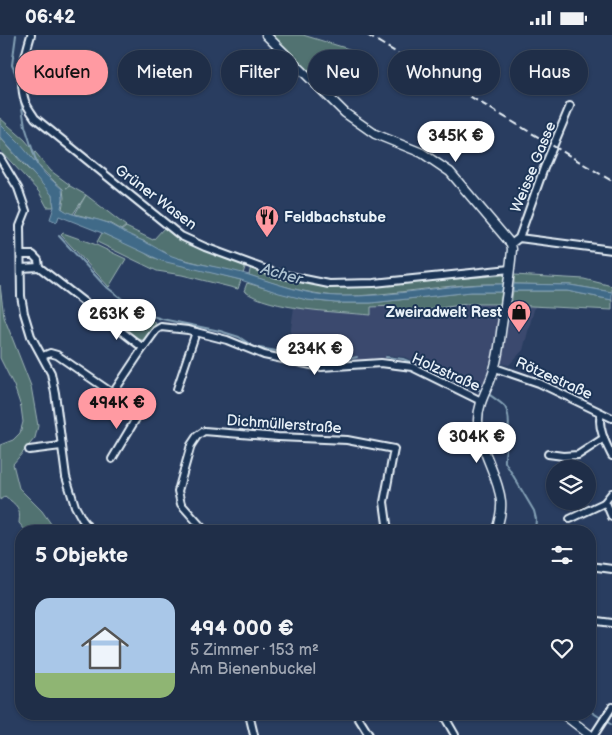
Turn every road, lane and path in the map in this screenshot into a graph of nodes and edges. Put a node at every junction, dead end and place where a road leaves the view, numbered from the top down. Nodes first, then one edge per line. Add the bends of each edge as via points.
1 (31, 35) edge
2 (266, 35) edge
3 (570, 106) dead end
4 (0, 158) edge
5 (519, 238) junction
6 (511, 244) junction
7 (612, 250) edge
8 (21, 255) junction
9 (39, 267) junction
10 (21, 268) junction
11 (510, 269) junction
12 (196, 332) junction
13 (144, 348) junction
14 (42, 356) junction
15 (495, 368) junction
16 (177, 389) dead end
17 (113, 393) junction
18 (484, 394) junction
19 (601, 413) junction
20 (612, 418) edge
21 (604, 438) junction
22 (62, 446) junction
23 (29, 450) dead end
24 (548, 455) dead end
25 (612, 456) edge
26 (112, 459) dead end
27 (612, 493) edge
28 (604, 503) junction
29 (612, 517) edge
30 (570, 519) dead end
31 (86, 525) edge
32 (200, 525) edge
33 (387, 525) edge
34 (498, 525) edge
35 (596, 566) edge
36 (612, 569) edge
37 (596, 621) edge
38 (612, 624) edge
39 (612, 707) edge
40 (250, 720) edge
41 (360, 720) edge
42 (446, 720) edge
43 (571, 720) edge
44 (254, 735) edge
45 (369, 735) edge
46 (455, 735) edge
47 (592, 735) edge

1 - 11 street, Grüner Wasen via 22,81 26,102 35,118 166,224 205,247 275,273 329,284 374,283
2 - 6 street via 345,113 375,134 422,153 450,172
3 - 5 street, Weisse Gasse
4 - 8 street via 18,188 26,211 20,226
5 - 6 street
5 - 7 street
6 - 11 street
8 - 9 street via 33,255
8 - 10 street
9 - 10 street
9 - 13 street
10 - 14 street via 24,313
11 - 15 street
12 - 13 street, Holzstraße via 161,327
12 - 16 street
12 - 18 street, Holzstraße via 264,355 322,367 382,363 412,367
13 - 17 street
14 - 17 street via 56,355
14 - 22 street via 51,373
15 - 18 street
15 - 19 street, Rötzestraße via 540,383
17 - 26 street via 140,412
18 - 34 street via 478,414 479,433 499,490
19 - 20 street, Rötzestraße
19 - 21 street, Rötzestraße
21 - 24 street via 578,455
21 - 25 street, Rötzestraße
22 - 23 street
22 - 31 street via 66,477 75,505
27 - 28 street
28 - 29 street
28 - 30 street
32 - 33 street, Dichmüllerstraße via 181,504 178,491 191,445 204,431 347,440 394,449 384,502
35 - 36 street
37 - 38 street
39 - 47 street
40 - 44 street
41 - 45 street
42 - 46 street
43 - 47 street

